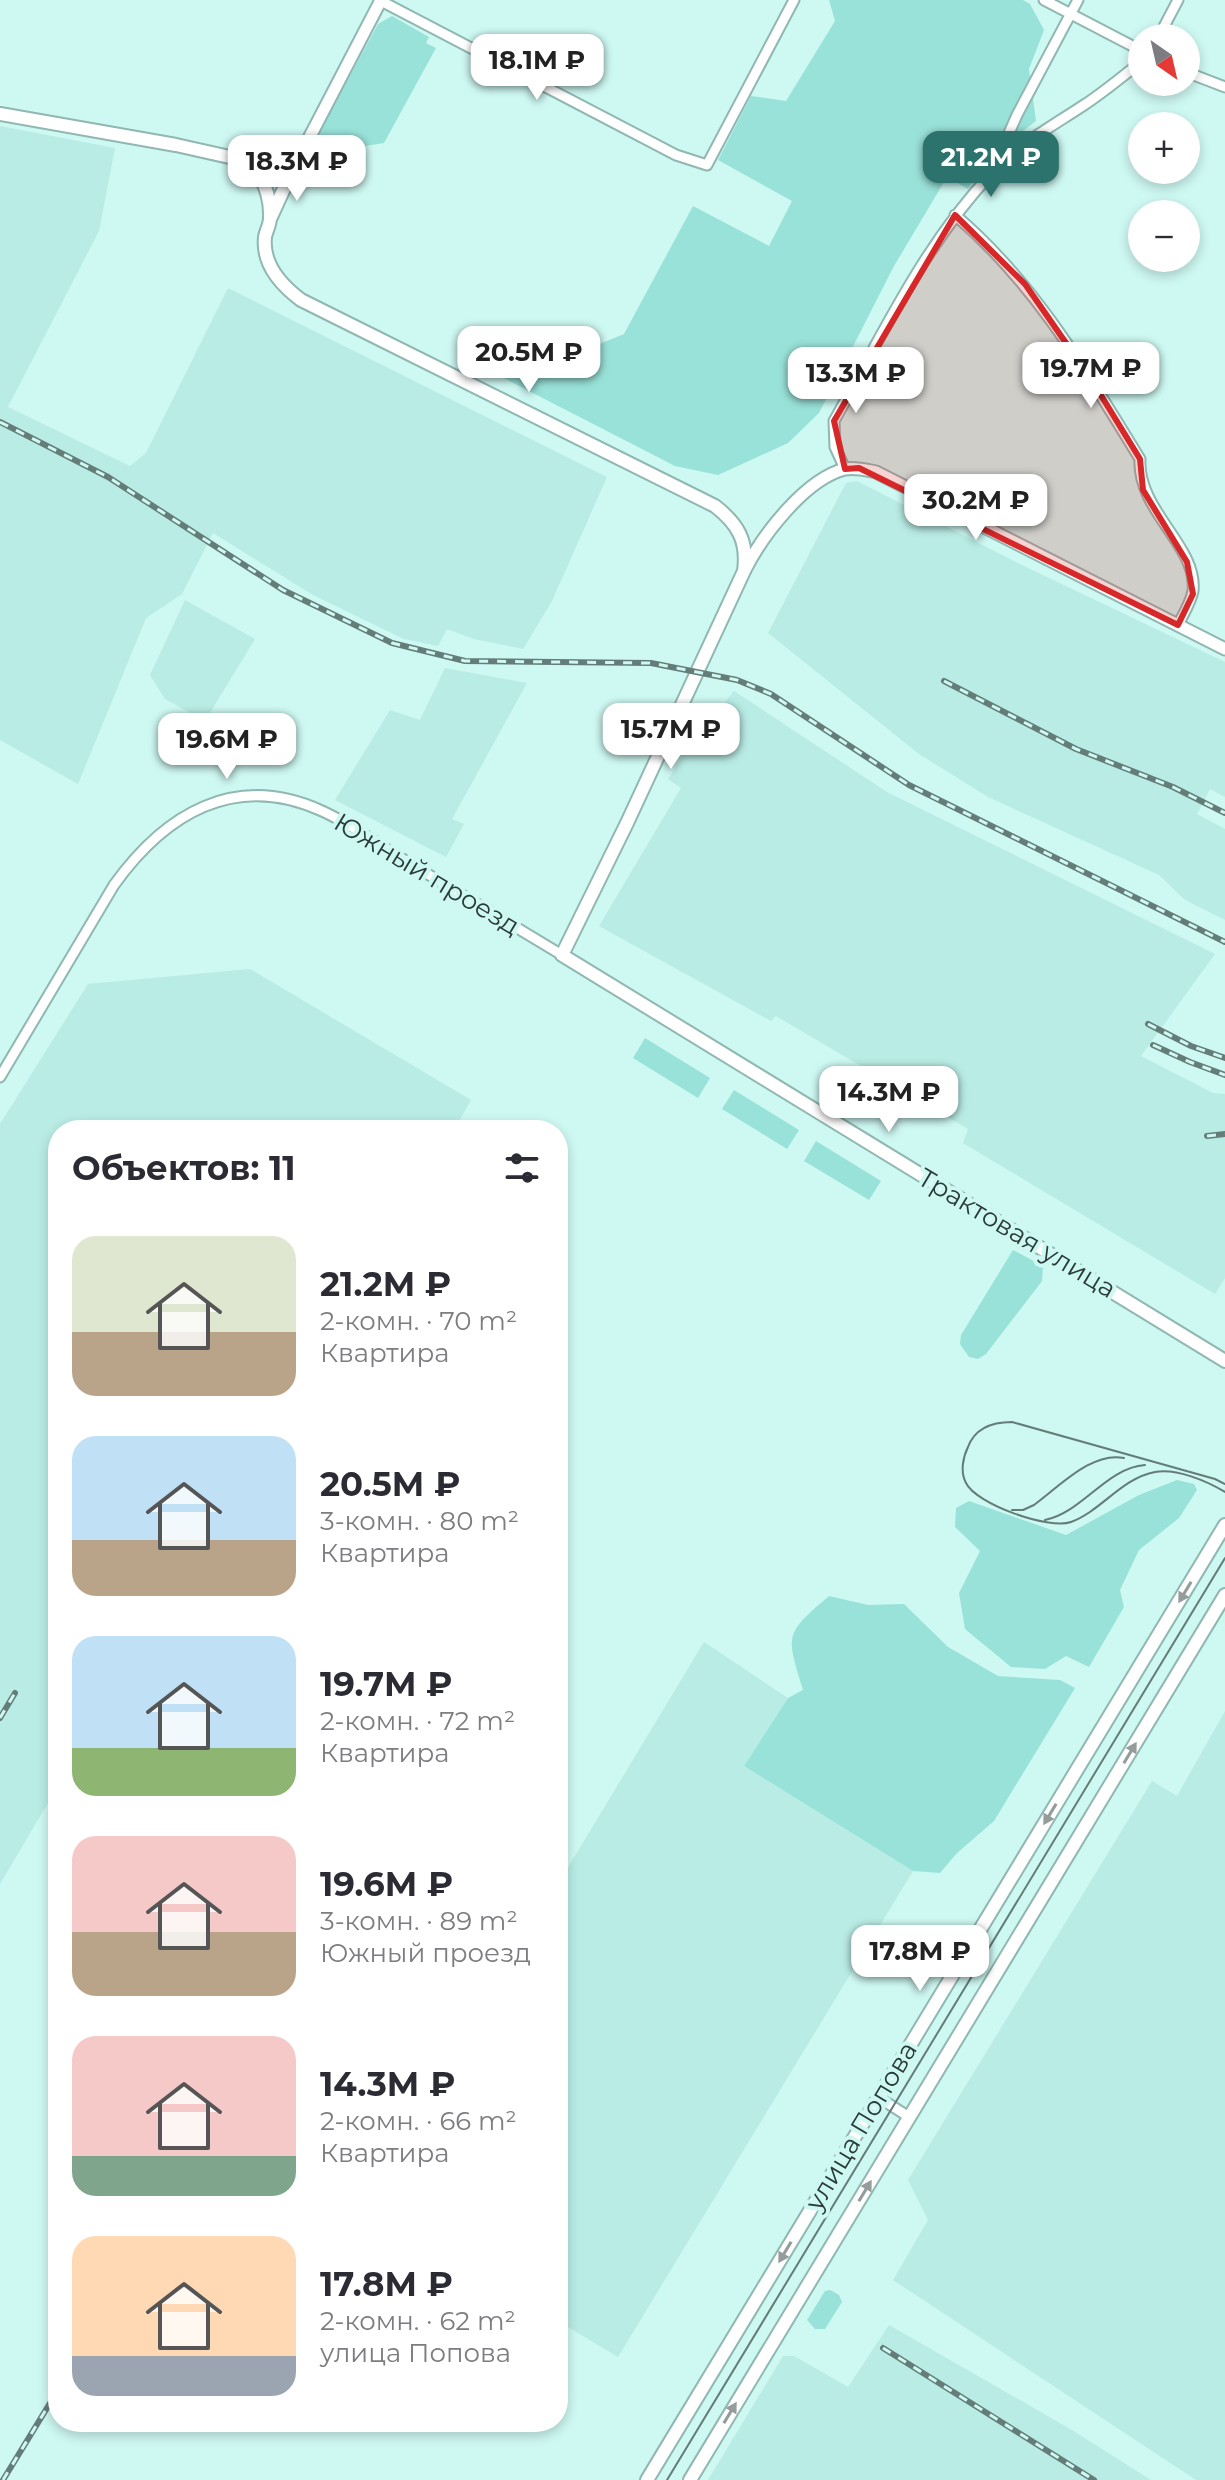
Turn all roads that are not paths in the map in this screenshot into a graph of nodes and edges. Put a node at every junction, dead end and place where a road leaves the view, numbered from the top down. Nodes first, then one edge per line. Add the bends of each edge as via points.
1 (381, 0) edge
2 (794, 0) edge
3 (1044, 0) edge
4 (1078, 0) edge
5 (1178, 0) edge
6 (1070, 16) junction
7 (1165, 24) edge
8 (1128, 44) edge
9 (1128, 72) edge
10 (1200, 77) edge
11 (1225, 87) edge
12 (0, 114) edge
13 (249, 160) junction
14 (292, 171) junction
15 (992, 173) junction
16 (955, 215) junction
17 (270, 220) junction
18 (845, 469) junction
19 (744, 571) junction
20 (1178, 625) junction
21 (1225, 649) edge
22 (562, 955) junction
23 (0, 1077) edge
24 (1225, 1361) edge
25 (1225, 1525) edge
26 (1225, 1595) edge
27 (878, 2097) junction
28 (909, 2117) junction
29 (647, 2480) edge
30 (690, 2480) edge

1 - 2 street via 676,155 707,165
1 - 14 street
3 - 6 street
4 - 6 street
5 - 7 street
6 - 8 street
6 - 15 street
9 - 15 street via 1024,144
10 - 11 street
12 - 13 main road
13 - 14 main road
13 - 17 main road via 267,192
14 - 17 main road
15 - 16 street
16 - 18 street via 834,421 835,447
16 - 20 street via 1025,284 1140,459 1143,490 1193,577 1193,594
17 - 19 main road via 266,252 286,289 715,506 740,532
18 - 19 street via 795,502 757,546
18 - 20 street via 876,472
19 - 22 main road
20 - 21 street
22 - 23 street, Южный проезд via 322,810 263,796 233,796 198,808 134,858
22 - 24 main road, Трактовая улица
25 -> 27 main road, улица Попова
28 -> 26 main road, улица Попова
27 - 28 street
27 -> 29 main road, улица Попова
30 -> 28 main road, улица Попова

